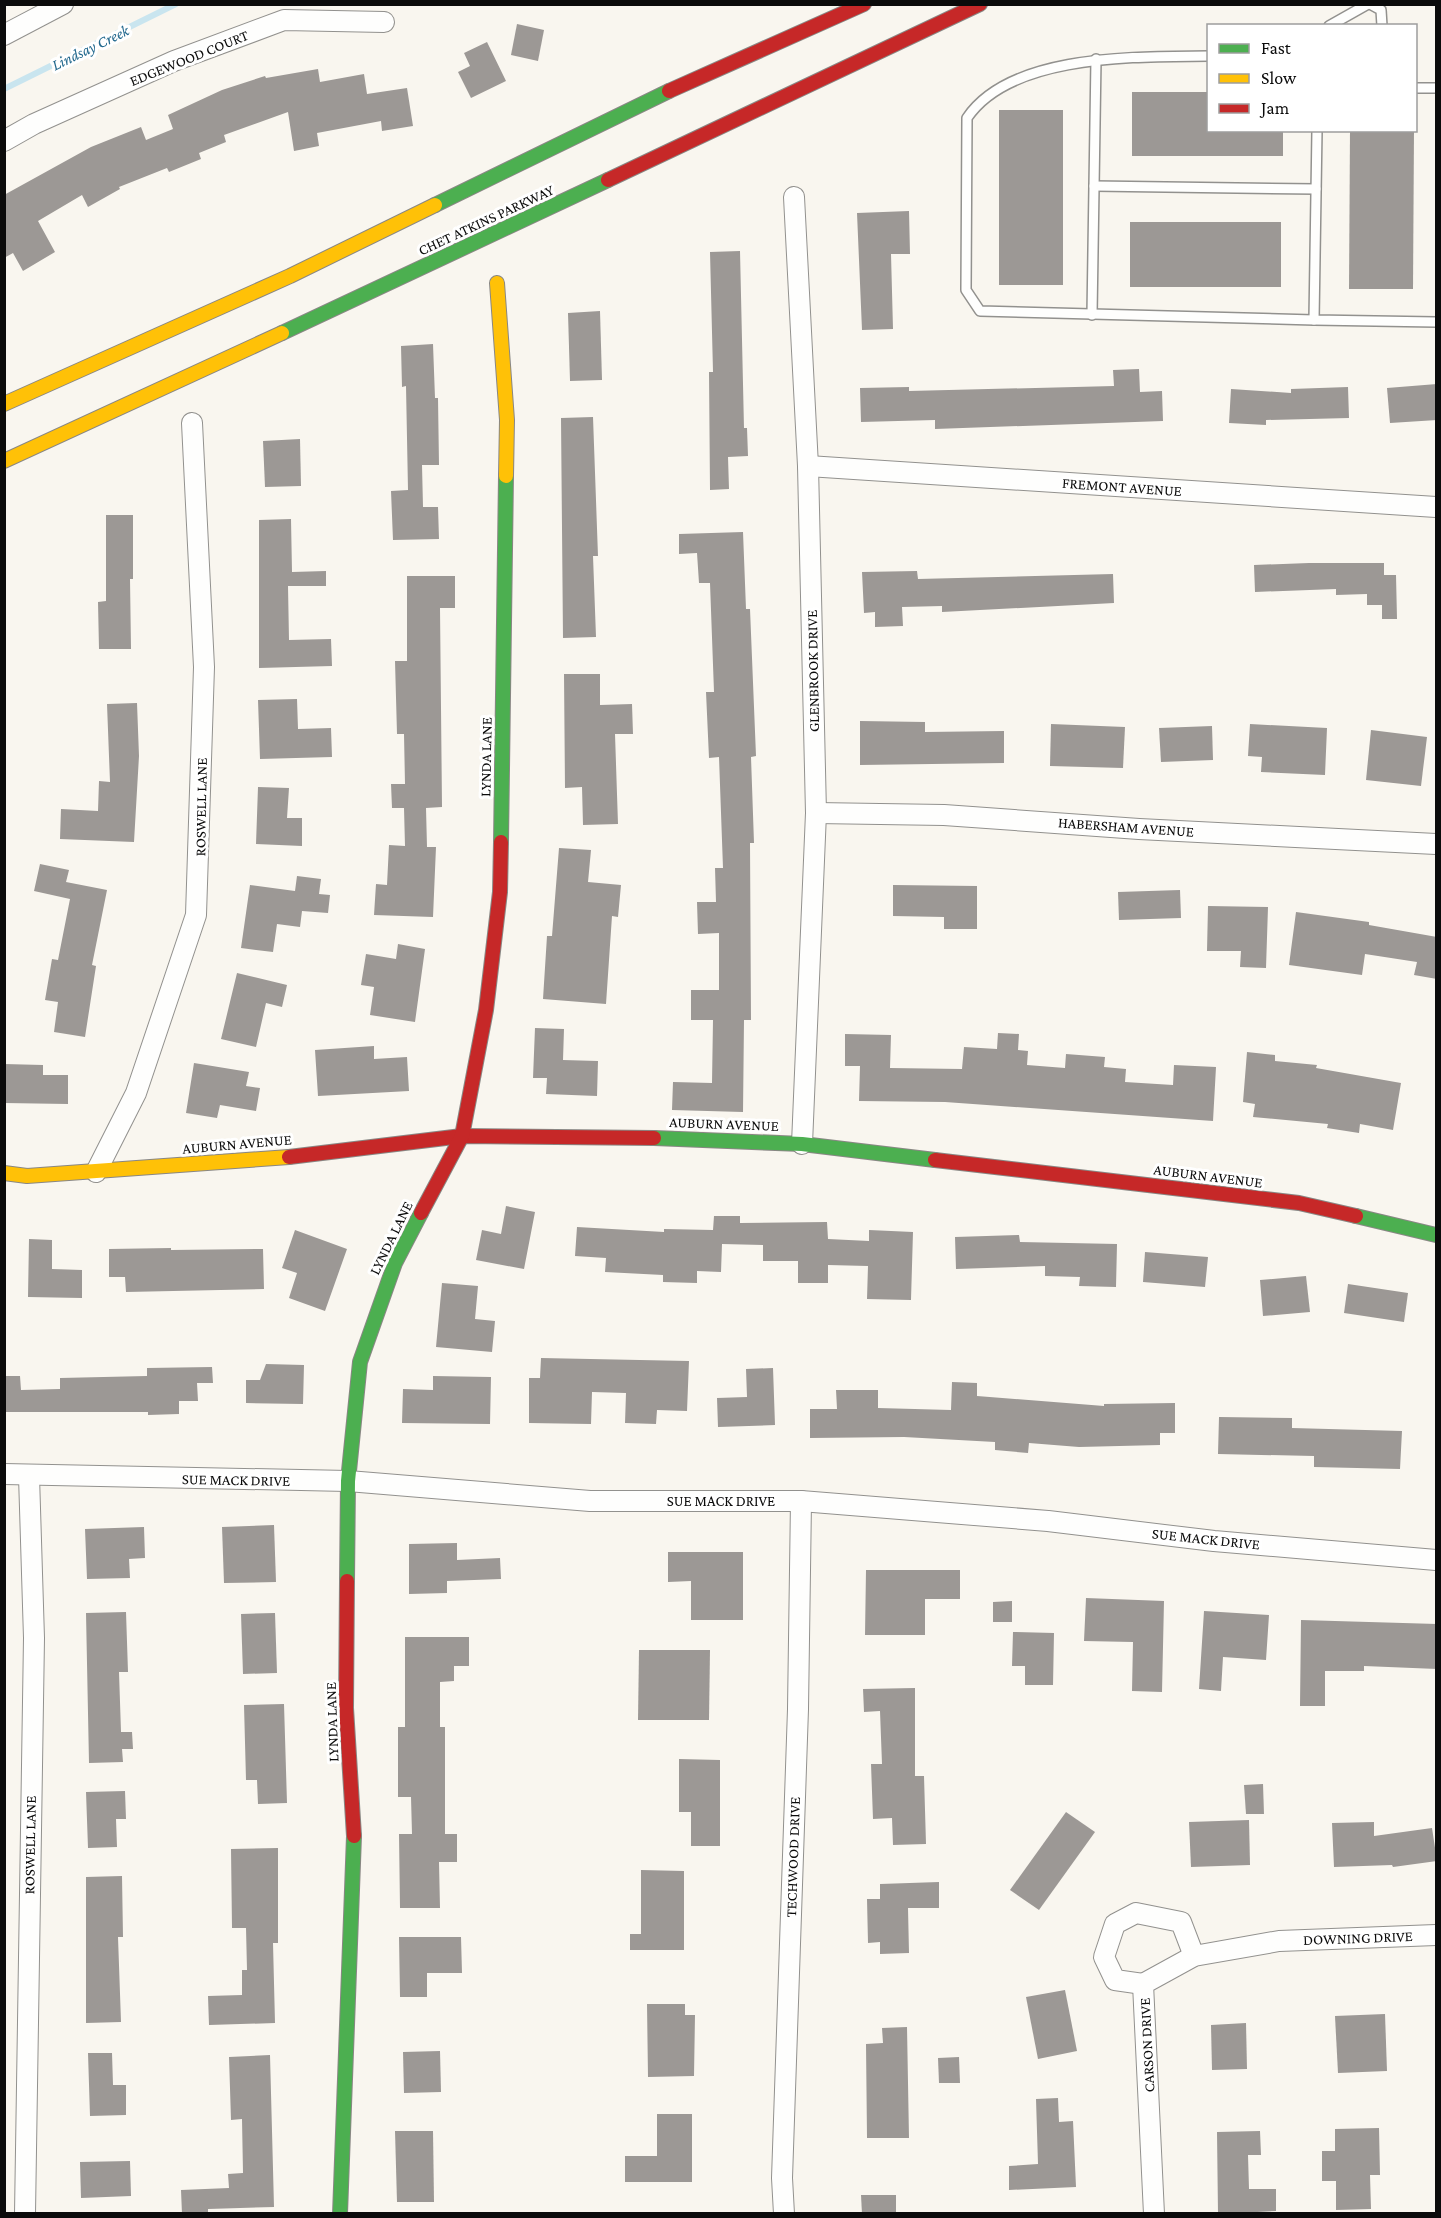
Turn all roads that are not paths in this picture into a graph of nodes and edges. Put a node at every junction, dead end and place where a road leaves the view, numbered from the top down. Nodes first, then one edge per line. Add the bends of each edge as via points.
1 (63, 4) edge
2 (864, 4) edge
3 (980, 4) edge
4 (1369, 4) edge
5 (384, 22) dead end
6 (1333, 24) edge
7 (1382, 24) edge
8 (4, 35) edge
9 (1207, 56) edge
10 (1096, 59) junction
11 (1417, 88) edge
12 (1437, 88) edge
13 (1317, 132) edge
14 (4, 141) edge
15 (1094, 186) junction
16 (1316, 189) junction
17 (794, 197) dead end
18 (496, 283) dead end
19 (1092, 315) junction
20 (1314, 321) junction
21 (1437, 322) edge
22 (4, 404) edge
23 (192, 423) dead end
24 (4, 461) edge
25 (808, 466) junction
26 (1437, 507) edge
27 (816, 813) junction
28 (1437, 844) edge
29 (462, 1136) junction
30 (802, 1144) junction
31 (96, 1172) junction
32 (4, 1173) edge
33 (1437, 1235) edge
34 (4, 1474) edge
35 (29, 1476) junction
36 (348, 1481) junction
37 (801, 1501) junction
38 (1437, 1560) edge
39 (1437, 1935) edge
40 (1279, 1941) joint
41 (1194, 1956) junction
42 (1143, 1984) junction
43 (25, 2214) edge
44 (340, 2214) edge
45 (784, 2214) edge
46 (1154, 2214) edge

1 - 8 street
2 - 22 main road via 704,74 290,276
3 - 24 main road, CHET ATKINS PARKWAY
4 - 6 lane
4 - 7 lane via 1381,10
5 - 14 street, EDGEWOOD COURT via 284,20 174,61
9 - 10 lane
10 - 15 lane
10 - 19 lane via 1020,79 982,100 967,118 966,290 972,302 980,311
11 - 12 lane
13 - 16 lane
15 - 16 lane
15 - 19 lane
16 - 20 lane
17 - 25 street, GLENBROOK DRIVE
18 - 29 main road, LYNDA LANE via 507,420 500,892 486,1010
19 - 20 lane
20 - 21 lane
23 - 31 street, ROSWELL LANE via 204,667 196,915 136,1093
25 - 26 street, FREMONT AVENUE
25 - 27 street, GLENBROOK DRIVE
27 - 28 street, HABERSHAM AVENUE via 944,815
27 - 30 street, GLENBROOK DRIVE
29 - 30 main road, AUBURN AVENUE
29 - 31 main road, AUBURN AVENUE via 274,1159
29 - 36 main road, LYNDA LANE via 394,1263 360,1362
30 - 33 main road, AUBURN AVENUE via 1299,1203
31 - 32 main road, AUBURN AVENUE via 27,1176
34 - 35 street, SUE MACK DRIVE
35 - 36 street, SUE MACK DRIVE
35 - 43 street, ROSWELL LANE via 34,1638
36 - 37 street, SUE MACK DRIVE via 590,1501
36 - 44 main road, LYNDA LANE via 346,1708 355,1850
37 - 38 street, SUE MACK DRIVE
37 - 45 street, TECHWOOD DRIVE
39 - 40 street, DOWNING DRIVE
40 - 41 street, CARSON DRIVE
41 - 42 street, CARSON DRIVE
41 - 42 street via 1180,1922 1136,1913 1115,1924 1104,1957 1115,1980
42 - 46 street, CARSON DRIVE

